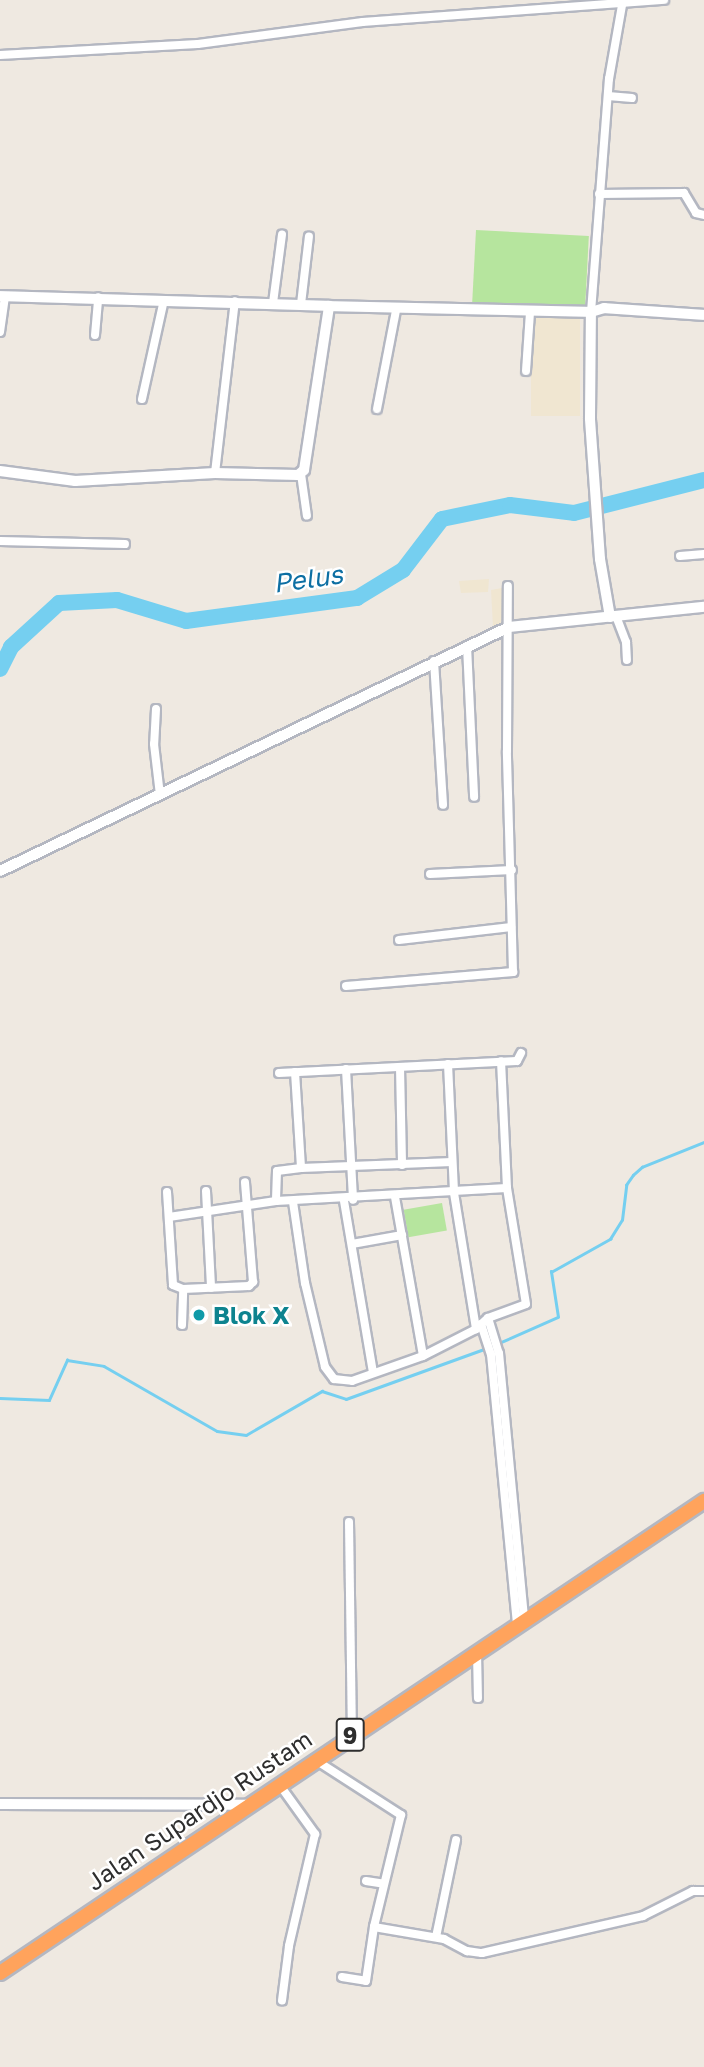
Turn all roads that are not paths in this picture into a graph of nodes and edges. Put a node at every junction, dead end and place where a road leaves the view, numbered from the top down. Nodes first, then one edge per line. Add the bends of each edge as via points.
1 (664, 0) edge
2 (623, 1) edge
3 (0, 55) edge
4 (608, 96) junction
5 (632, 98) dead end
6 (599, 194) junction
7 (704, 215) edge
8 (282, 234) dead end
9 (309, 236) dead end
10 (2, 296) edge
11 (98, 297) junction
12 (163, 300) junction
13 (235, 301) junction
14 (273, 303) junction
15 (301, 304) junction
16 (329, 306) junction
17 (396, 310) junction
18 (530, 312) junction
19 (591, 312) junction
20 (704, 315) edge
21 (0, 332) edge
22 (95, 335) dead end
23 (526, 371) dead end
24 (142, 399) dead end
25 (377, 409) dead end
26 (0, 471) edge
27 (215, 473) junction
28 (301, 474) junction
29 (306, 516) dead end
30 (0, 541) edge
31 (125, 544) dead end
32 (704, 554) edge
33 (680, 556) dead end
34 (508, 586) dead end
35 (704, 607) edge
36 (613, 617) junction
37 (509, 627) junction
38 (467, 646) junction
39 (627, 660) dead end
40 (434, 661) junction
41 (156, 709) dead end
42 (160, 795) junction
43 (474, 797) dead end
44 (443, 805) dead end
45 (512, 870) junction
46 (0, 871) edge
47 (430, 874) dead end
48 (511, 927) junction
49 (399, 940) dead end
50 (346, 986) dead end
51 (521, 1053) dead end
52 (501, 1061) junction
53 (448, 1064) junction
54 (400, 1067) junction
55 (346, 1069) junction
56 (295, 1072) junction
57 (279, 1073) dead end
58 (452, 1162) junction
59 (402, 1165) junction
60 (301, 1168) junction
61 (350, 1168) junction
62 (245, 1182) dead end
63 (507, 1188) junction
64 (206, 1191) dead end
65 (167, 1192) dead end
66 (454, 1193) junction
67 (396, 1197) junction
68 (349, 1200) junction
69 (276, 1201) junction
70 (293, 1202) junction
71 (249, 1208) junction
72 (207, 1214) junction
73 (169, 1217) junction
74 (402, 1235) junction
75 (352, 1244) junction
76 (211, 1288) junction
77 (183, 1289) junction
78 (482, 1324) junction
79 (182, 1325) dead end
80 (423, 1356) junction
81 (373, 1372) junction
82 (704, 1502) edge
83 (349, 1522) dead end
84 (521, 1620) junction
85 (478, 1649) junction
86 (478, 1698) dead end
87 (352, 1734) junction
88 (314, 1759) junction
89 (279, 1784) junction
90 (0, 1804) edge
91 (247, 1805) junction
92 (456, 1840) dead end
93 (366, 1881) dead end
94 (384, 1884) junction
95 (704, 1891) edge
96 (374, 1927) junction
97 (436, 1937) junction
98 (0, 1973) edge
99 (342, 1977) dead end
100 (282, 2001) dead end

1 - 2 street
2 - 3 street via 363,22 198,44
2 - 4 street
4 - 5 street
4 - 6 street
6 - 7 street via 684,193 696,213
6 - 19 street
8 - 14 street
9 - 15 street
10 - 11 street
10 - 21 street
11 - 12 street
11 - 22 street
12 - 13 street
12 - 24 street
13 - 14 street
13 - 27 street
14 - 15 street
15 - 16 street
16 - 17 street
16 - 28 street
17 - 18 street
17 - 25 street
18 - 19 street
18 - 23 street
19 - 20 street via 604,308
19 - 36 street via 590,418 597,531
26 - 27 street via 75,481
27 - 28 street
28 - 29 street
30 - 31 street
32 - 33 street
34 - 37 street
35 - 36 street
36 - 37 street
36 - 39 street via 626,642
37 - 38 street
37 - 45 street via 507,751
38 - 40 street
38 - 43 street
40 - 42 street
40 - 44 street
41 - 42 street via 154,744
42 - 46 street
45 - 47 street
45 - 48 street
48 - 49 street
48 - 50 street via 513,972
51 - 52 street via 517,1062
52 - 53 street
52 - 63 street
53 - 54 street
53 - 58 street
54 - 55 street
54 - 59 street
55 - 56 street
55 - 61 street
56 - 57 street
56 - 60 street
58 - 59 street
58 - 66 street
59 - 61 street
60 - 61 street
60 - 69 street via 278,1171
61 - 68 street
62 - 71 street
63 - 66 street
63 - 78 street via 529,1299
64 - 72 street
65 - 73 street
66 - 67 street
66 - 78 street
67 - 68 street
67 - 74 street
68 - 70 street
68 - 75 street
69 - 70 street
69 - 71 street
70 - 81 street via 325,1367 341,1382
71 - 72 street
71 - 76 street via 252,1285
72 - 73 street
72 - 76 street
73 - 77 street via 172,1282
74 - 75 street
74 - 80 street
75 - 81 street
76 - 77 street
77 - 79 street
78 - 80 street
78 - 84 street via 495,1354
80 - 81 street
82 - 84 highway, Jalan Supardjo Rustam / 9
83 - 87 street
84 - 85 highway, Jalan Supardjo Rustam / 9
85 - 86 street
85 - 87 highway, Jalan Supardjo Rustam / 9
87 - 88 highway, Jalan Supardjo Rustam / 9
88 - 89 highway, Jalan Supardjo Rustam / 9
88 - 94 street via 400,1811
89 - 91 highway, Jalan Supardjo Rustam / 9
89 - 100 street via 315,1833 289,1946
90 - 91 street
91 - 98 highway, Jalan Supardjo Rustam / 9
92 - 97 street
93 - 94 street
94 - 96 street
95 - 97 street via 692,1891 643,1916 482,1953
96 - 97 street
96 - 99 street via 366,1981

